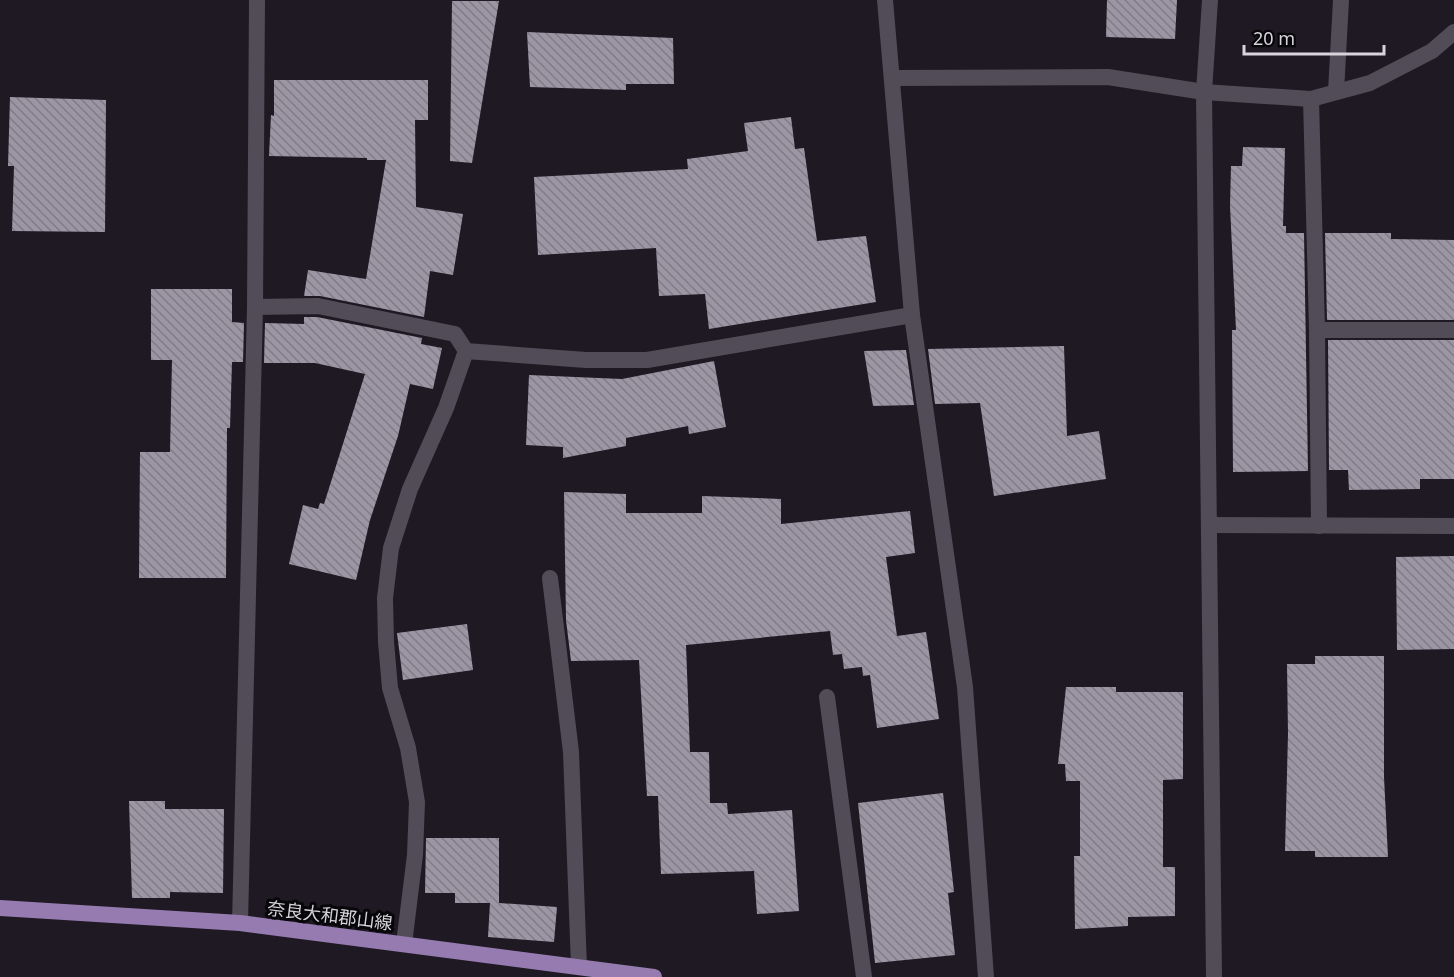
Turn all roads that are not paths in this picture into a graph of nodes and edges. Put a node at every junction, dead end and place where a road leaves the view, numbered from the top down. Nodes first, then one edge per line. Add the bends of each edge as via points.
1 (256, 0) edge
2 (885, 0) edge
3 (1210, 0) edge
4 (1341, 0) edge
5 (1454, 32) edge
6 (892, 78) junction
7 (1204, 92) junction
8 (1336, 92) junction
9 (1311, 99) junction
10 (255, 307) junction
11 (912, 315) junction
12 (1317, 330) junction
13 (1454, 330) edge
14 (466, 351) junction
15 (1209, 525) junction
16 (1319, 526) junction
17 (1454, 526) edge
18 (550, 578) dead end
19 (827, 697) dead end
20 (0, 908) edge
21 (240, 923) junction
22 (404, 944) junction
23 (579, 967) junction
24 (644, 976) edge
25 (864, 977) edge
26 (986, 977) edge
27 (1214, 977) edge

1 - 10 street
2 - 6 street
3 - 7 street
4 - 8 street
5 - 8 street via 1432,51 1370,83
6 - 7 street via 1108,77
6 - 11 street
7 - 9 street
7 - 15 street
8 - 9 street
9 - 12 street
10 - 14 street via 318,306 380,318 455,334
10 - 21 street
11 - 14 street via 647,360 586,360
11 - 26 street via 965,687
12 - 13 street
12 - 16 street
14 - 22 street via 410,489 391,548 385,598 390,688 408,748 417,802
15 - 16 street
15 - 27 street
16 - 17 street
18 - 23 street via 571,752
19 - 25 street
20 - 21 main road, 奈良大和郡山線
21 - 22 main road, 奈良大和郡山線
22 - 23 main road, 奈良大和郡山線
23 - 24 main road, 奈良大和郡山線

